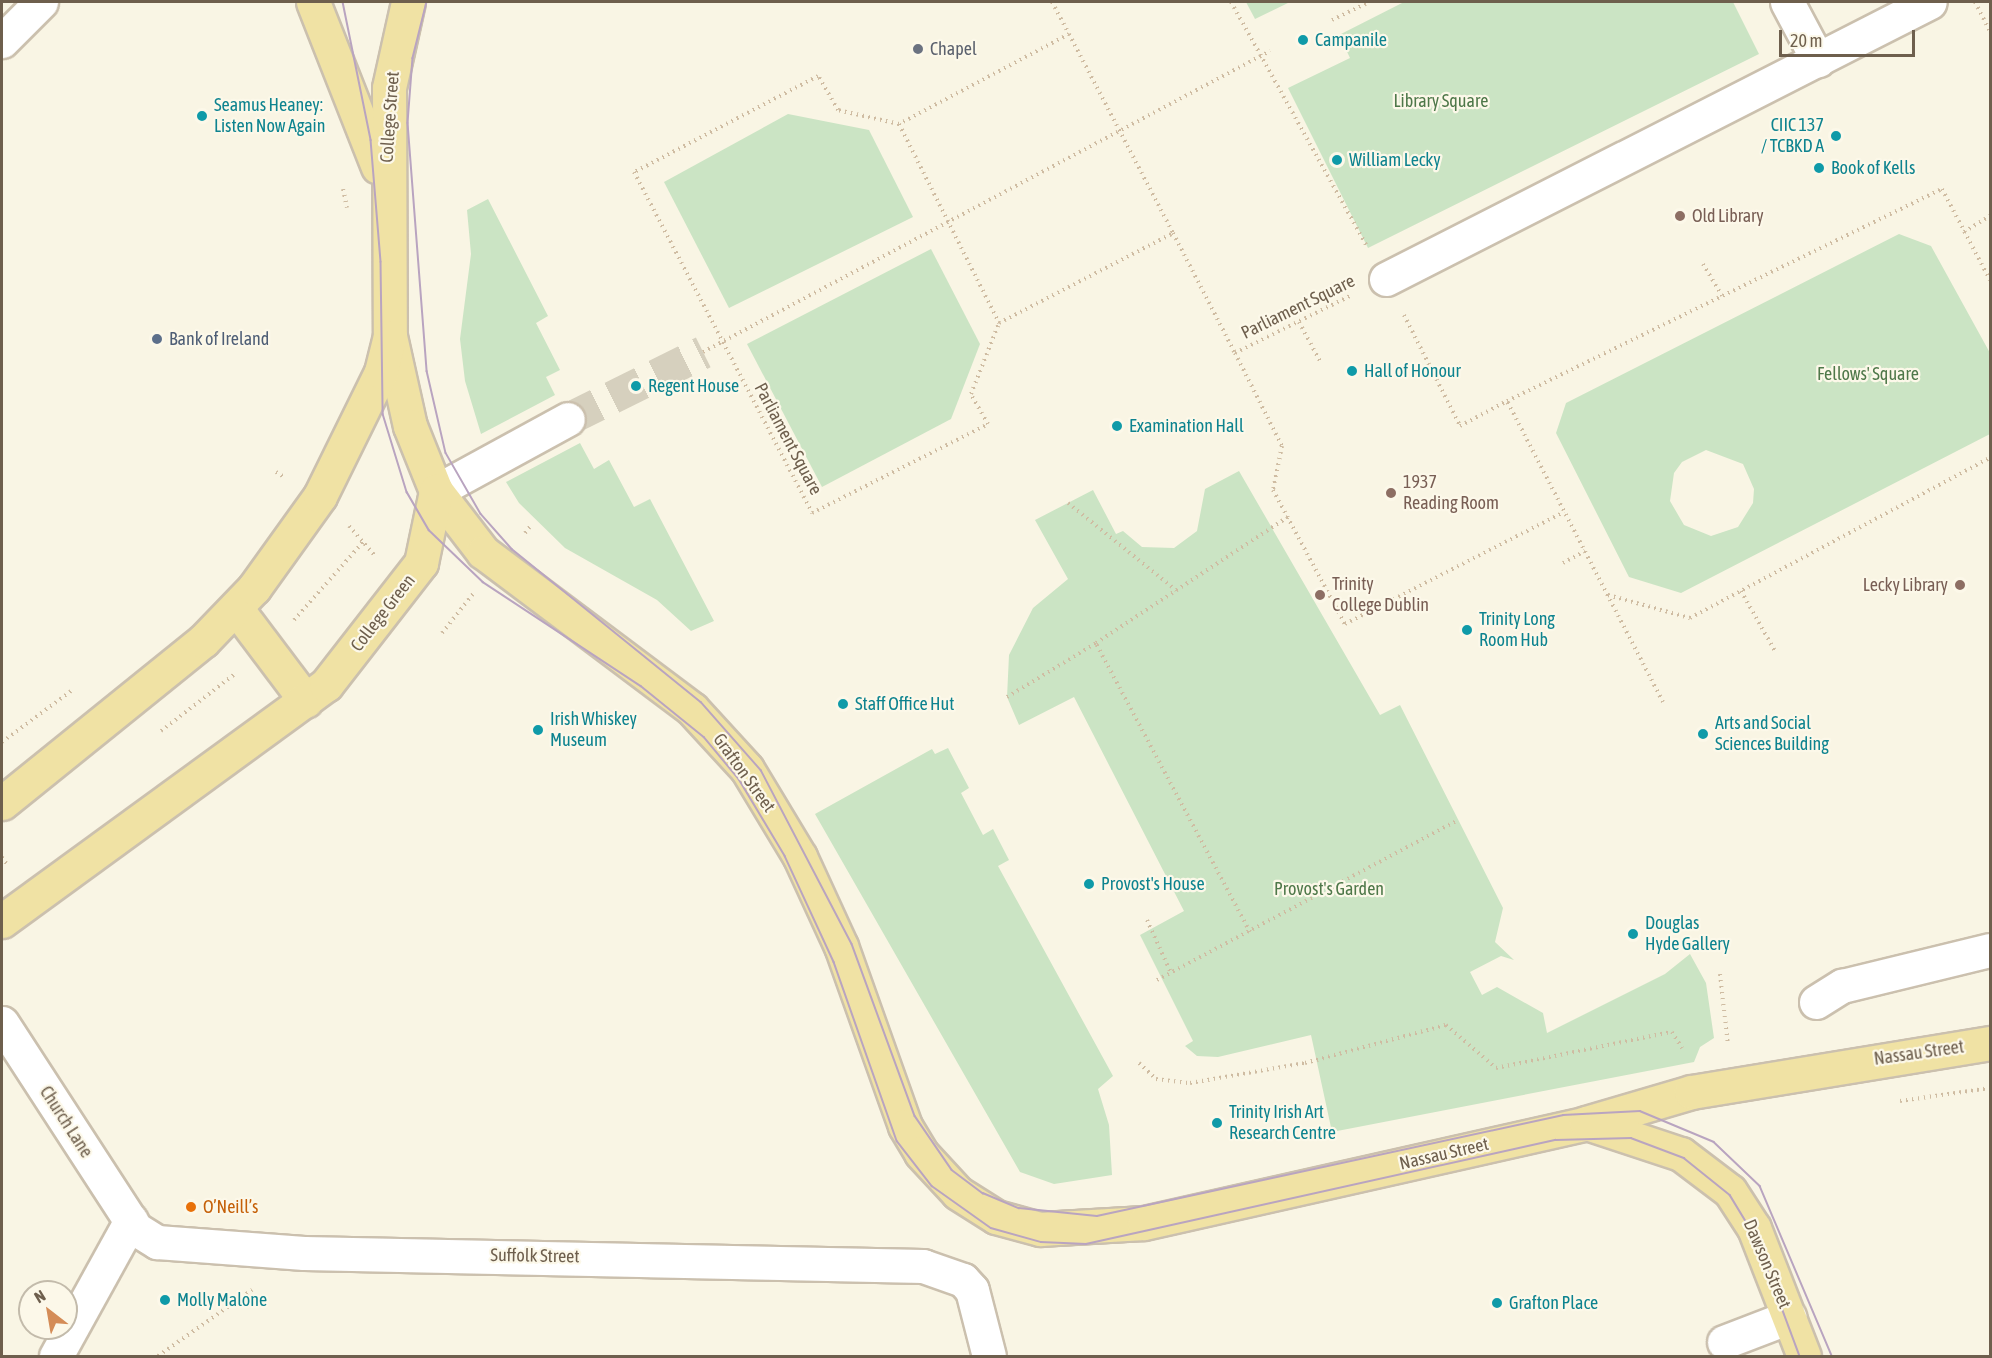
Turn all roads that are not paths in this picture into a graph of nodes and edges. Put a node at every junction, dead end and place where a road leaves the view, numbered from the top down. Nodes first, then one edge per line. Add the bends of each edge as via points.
1 (41, 2) edge
2 (313, 2) edge
3 (408, 2) edge
4 (1787, 2) edge
5 (1930, 2) edge
6 (2, 41) edge
7 (1818, 60) junction
8 (386, 197) junction
9 (1386, 279) road end
10 (390, 336) junction
11 (568, 419) tunnel mouth
12 (436, 491) junction
13 (236, 608) junction
14 (306, 701) junction
15 (2, 803) edge
16 (2, 921) edge
17 (1990, 950) edge
18 (1816, 1002) dead end
19 (2, 1023) edge
20 (1990, 1043) edge
21 (1586, 1123) junction
22 (921, 1153) joint
23 (130, 1220) junction
24 (1789, 1317) junction
25 (1724, 1342) dead end
26 (56, 1356) edge
27 (989, 1356) edge
28 (1804, 1356) edge

1 - 6 street
2 - 8 main road via 359,108
3 - 8 main road, College Street via 389,88
4 - 7 street
5 - 7 street
7 - 9 street
8 - 10 main road
10 - 12 main road via 411,426
10 - 13 main road via 381,372 320,496
11 - 12 street
12 - 14 main road, College Green via 421,563 326,685
12 - 22 main road, Grafton Street via 483,552 692,709 747,769 828,916 905,1126
13 - 14 main road
13 - 15 main road via 132,701
14 - 16 main road, College Green
17 - 18 street via 1842,986
19 - 23 street, Church Lane
20 - 21 main road, Nassau Street via 1735,1083
21 - 22 main road, Nassau Street via 1144,1223 1061,1231 996,1216 957,1193
21 - 24 main road, Dawson Street via 1673,1150 1718,1180 1748,1216
23 - 26 street
23 - 27 street, Suffolk Street via 145,1237 175,1247 304,1253 873,1262 949,1273 963,1280 977,1299
24 - 25 street
24 - 28 main road, Dawson Street

